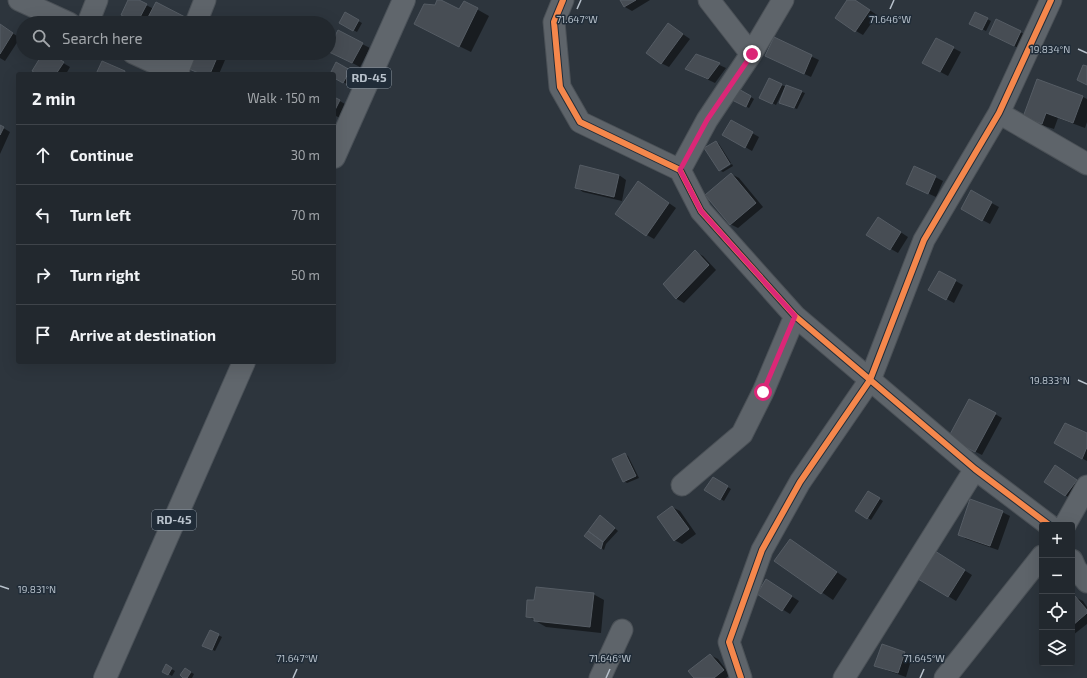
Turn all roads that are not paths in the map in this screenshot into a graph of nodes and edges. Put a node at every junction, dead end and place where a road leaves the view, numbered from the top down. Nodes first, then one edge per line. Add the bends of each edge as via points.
1 (19, 0) edge
2 (97, 0) edge
3 (205, 0) edge
4 (404, 0) edge
5 (563, 0) edge
6 (709, 0) edge
7 (783, 0) edge
8 (1050, 0) edge
9 (54, 16) edge
10 (91, 16) edge
11 (199, 16) edge
12 (752, 54) junction
13 (148, 60) edge
14 (182, 60) edge
15 (174, 72) edge
16 (179, 72) edge
17 (999, 113) junction
18 (336, 148) edge
19 (1087, 164) edge
20 (680, 170) junction
21 (795, 316) junction
22 (243, 364) edge
23 (870, 380) junction
24 (975, 469) junction
25 (682, 485) dead end
26 (1087, 486) edge
27 (1045, 522) edge
28 (1066, 522) edge
29 (1040, 558) edge
30 (1075, 567) edge
31 (1087, 582) edge
32 (622, 630) dead end
33 (105, 678) edge
34 (600, 678) edge
35 (741, 678) edge
36 (844, 678) edge
37 (945, 678) edge

1 - 9 street
2 - 10 street
3 - 11 street
4 - 18 main road, RD-45
5 - 20 street via 554,22 560,87 580,122
6 - 12 street
7 - 12 street
8 - 17 street
12 - 20 street via 707,120
13 - 15 street
14 - 16 street
17 - 19 street
17 - 23 street via 924,240
20 - 21 street via 701,211
21 - 23 street
21 - 25 street via 742,434
22 - 33 main road, RD-45
23 - 24 street
23 - 35 street via 800,482 762,550 729,642
24 - 27 street
24 - 36 street
26 - 28 street
29 - 37 street
30 - 31 street
32 - 34 street

